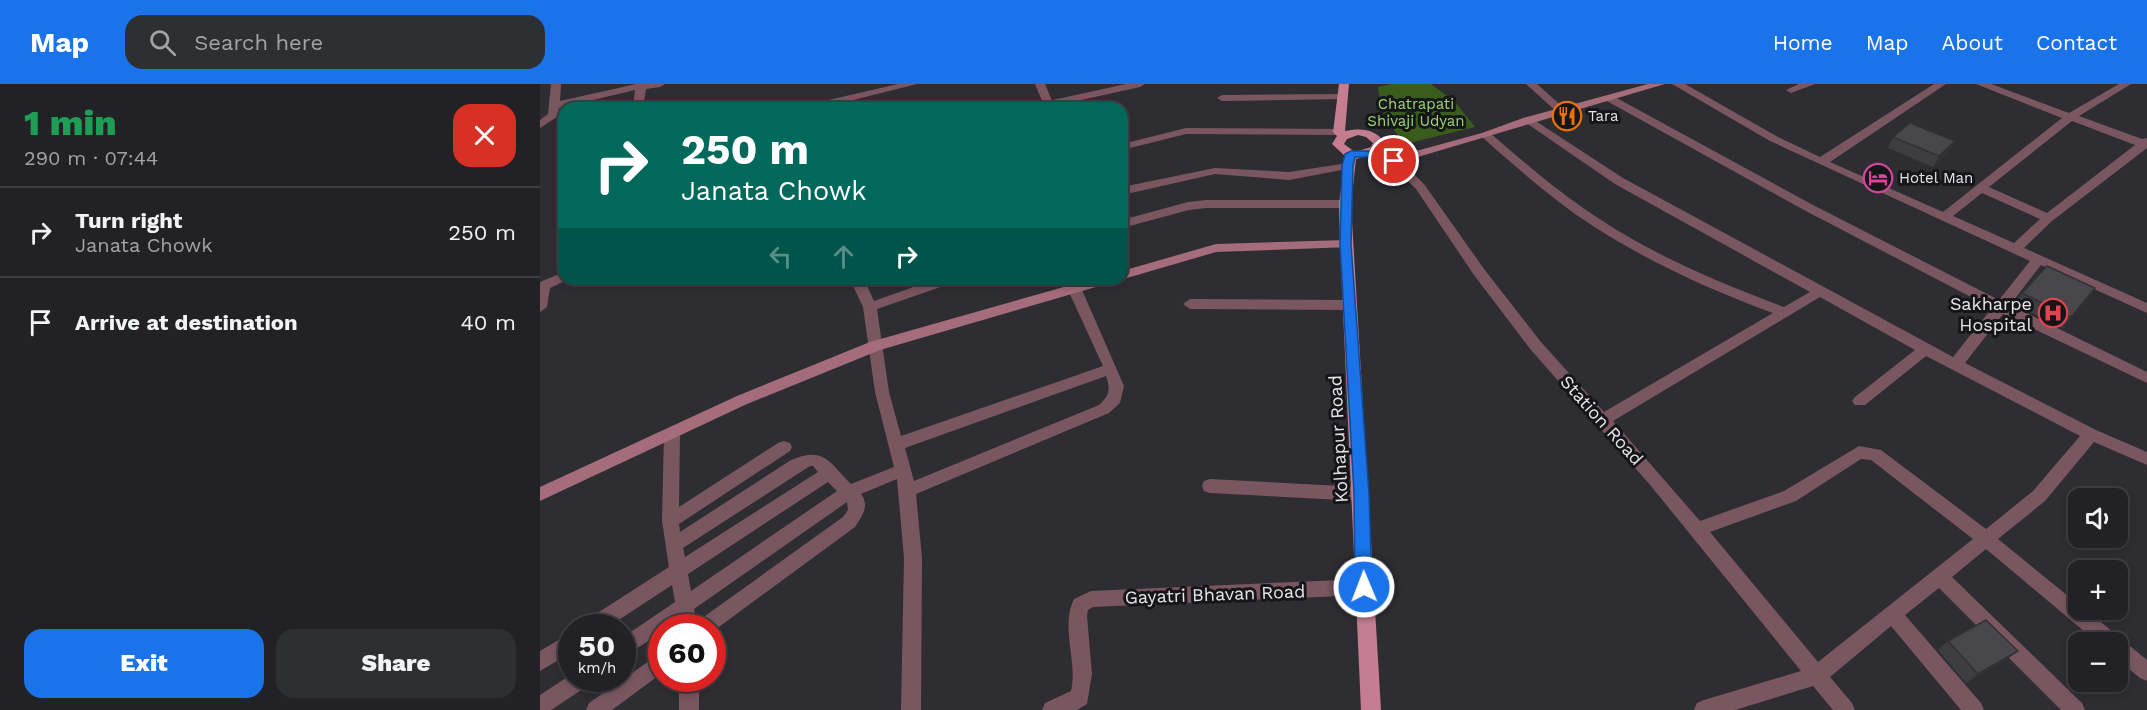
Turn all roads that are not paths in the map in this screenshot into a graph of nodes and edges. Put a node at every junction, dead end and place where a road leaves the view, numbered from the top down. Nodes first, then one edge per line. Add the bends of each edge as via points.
1 (556, 84) edge
2 (660, 84) edge
3 (843, 84) edge
4 (912, 84) edge
5 (1040, 84) edge
6 (1140, 84) edge
7 (1344, 84) edge
8 (1532, 84) edge
9 (1660, 84) edge
10 (1677, 84) edge
11 (1810, 84) edge
12 (1941, 84) edge
13 (1981, 84) edge
14 (2126, 84) edge
15 (640, 86) junction
16 (1645, 86) edge
17 (1791, 90) dead end
18 (1342, 97) junction
19 (1222, 98) dead end
20 (1609, 98) junction
21 (569, 102) edge
22 (639, 102) edge
23 (846, 102) edge
24 (853, 102) edge
25 (1047, 102) edge
26 (1066, 102) edge
27 (556, 105) joint
28 (1562, 111) junction
29 (2070, 117) junction
30 (1527, 120) junction
31 (540, 125) edge
32 (1341, 131) junction
33 (1486, 135) junction
34 (2145, 143) edge
35 (1128, 146) edge
36 (1368, 154) junction
37 (1349, 160) junction
38 (1394, 161) junction
39 (1821, 162) junction
40 (1981, 188) junction
41 (1128, 190) edge
42 (1345, 204) junction
43 (1944, 217) junction
44 (2048, 218) junction
45 (1128, 222) edge
46 (1346, 244) junction
47 (2014, 250) junction
48 (2038, 260) junction
49 (1128, 273) edge
50 (558, 279) edge
51 (860, 285) edge
52 (933, 285) edge
53 (1090, 285) edge
54 (542, 286) edge
55 (2100, 286) junction
56 (1075, 290) junction
57 (1821, 291) junction
58 (2147, 296) edge
59 (1190, 304) dead end
60 (1349, 305) junction
61 (1999, 306) junction
62 (540, 307) edge
63 (870, 307) junction
64 (2147, 308) edge
65 (1785, 312) junction
66 (875, 346) junction
67 (1925, 349) junction
68 (1956, 364) junction
69 (1111, 369) junction
70 (2147, 378) edge
71 (1860, 401) dead end
72 (1602, 420) junction
73 (672, 434) junction
74 (2091, 434) junction
75 (897, 444) junction
76 (784, 447) dead end
77 (2147, 459) edge
78 (903, 470) junction
79 (828, 474) junction
80 (1210, 486) dead end
81 (909, 490) junction
82 (848, 492) junction
83 (540, 494) edge
84 (1361, 494) junction
85 (670, 521) junction
86 (1696, 530) junction
87 (1987, 540) junction
88 (673, 546) junction
89 (678, 569) junction
90 (1940, 577) junction
91 (1364, 587) junction
92 (685, 606) junction
93 (611, 614) edge
94 (686, 614) edge
95 (723, 614) edge
96 (1893, 615) junction
97 (2098, 632) edge
98 (636, 640) edge
99 (558, 650) edge
100 (2128, 656) edge
101 (540, 662) edge
102 (648, 671) edge
103 (2147, 672) edge
104 (1816, 676) junction
105 (561, 692) edge
106 (689, 692) edge
107 (540, 706) edge
108 (596, 710) edge
109 (689, 710) edge
110 (911, 710) edge
111 (1052, 710) edge
112 (1371, 710) edge
113 (1704, 710) edge
114 (1845, 710) edge
115 (1974, 710) edge
116 (2075, 710) edge

1 - 27 street
2 - 15 street
3 - 23 street
4 - 24 street
5 - 25 street
6 - 26 street
7 - 18 main road
8 - 28 street
9 - 16 main road
10 - 39 street
11 - 17 street
12 - 39 street
13 - 29 street
14 - 29 street
15 - 21 street
15 - 22 street
16 - 20 main road
18 - 19 street
18 - 32 main road
20 - 28 main road
20 - 61 street via 1740,172
27 - 31 street via 553,115
28 - 30 main road
29 - 34 street
29 - 40 street
30 - 33 main road
30 - 57 street via 1619,181
32 - 35 street via 1186,131
32 - 36 main road via 1374,137 1378,146
32 - 37 main road via 1339,148
33 - 38 main road
33 - 65 street via 1562,198 1613,233 1691,275
34 - 44 street
36 - 37 main road
36 - 38 main road
37 - 41 street via 1289,176 1215,171
37 - 42 main road, Kolhapur Road
38 - 72 street, Station Road via 1420,187 1536,346
39 - 43 street
40 - 43 street
40 - 44 street
42 - 45 street via 1206,204
42 - 46 main road, Kolhapur Road
43 - 47 street
44 - 47 street
46 - 49 main road via 1215,248
46 - 60 main road, Kolhapur Road
47 - 48 street
48 - 55 street
48 - 61 street
50 - 54 street
51 - 63 street
52 - 63 street
53 - 56 main road
54 - 62 street
55 - 58 street
55 - 64 street
56 - 66 main road
56 - 69 street
57 - 65 street
57 - 67 street
59 - 60 street
60 - 84 main road, Kolhapur Road
61 - 68 street
61 - 70 street
63 - 66 street
65 - 72 street
66 - 73 main road via 807,372
66 - 75 street via 882,392
67 - 68 street
67 - 71 street
68 - 74 street
69 - 75 street
69 - 81 street via 1117,386 1115,399 1104,409
72 - 86 street, Station Road
73 - 83 main road
73 - 85 street
74 - 77 street
74 - 87 street via 2039,496
75 - 78 street
76 - 85 street
78 - 81 street
78 - 82 street
79 - 82 street
79 - 88 street via 817,460 797,465
79 - 89 street
80 - 84 street
81 - 110 street via 913,558
82 - 92 street
82 - 95 street via 857,501 849,522
84 - 91 main road, Kolhapur Road
85 - 88 street
86 - 87 street via 1790,496 1859,452 1867,452 1882,459
86 - 104 street, Station Road
87 - 90 street
87 - 97 street
88 - 89 street
89 - 92 street
89 - 93 street
90 - 96 street
90 - 116 street
91 - 111 street, Gayatri Bhavan Road via 1091,599 1080,605 1077,617 1084,684 1080,697
91 - 112 main road, Kolhapur Road
92 - 94 street
92 - 98 street
96 - 104 street
96 - 115 street
99 - 101 street
100 - 103 street
102 - 108 street
104 - 113 street
104 - 114 street, Station Road
105 - 107 street
106 - 109 street

